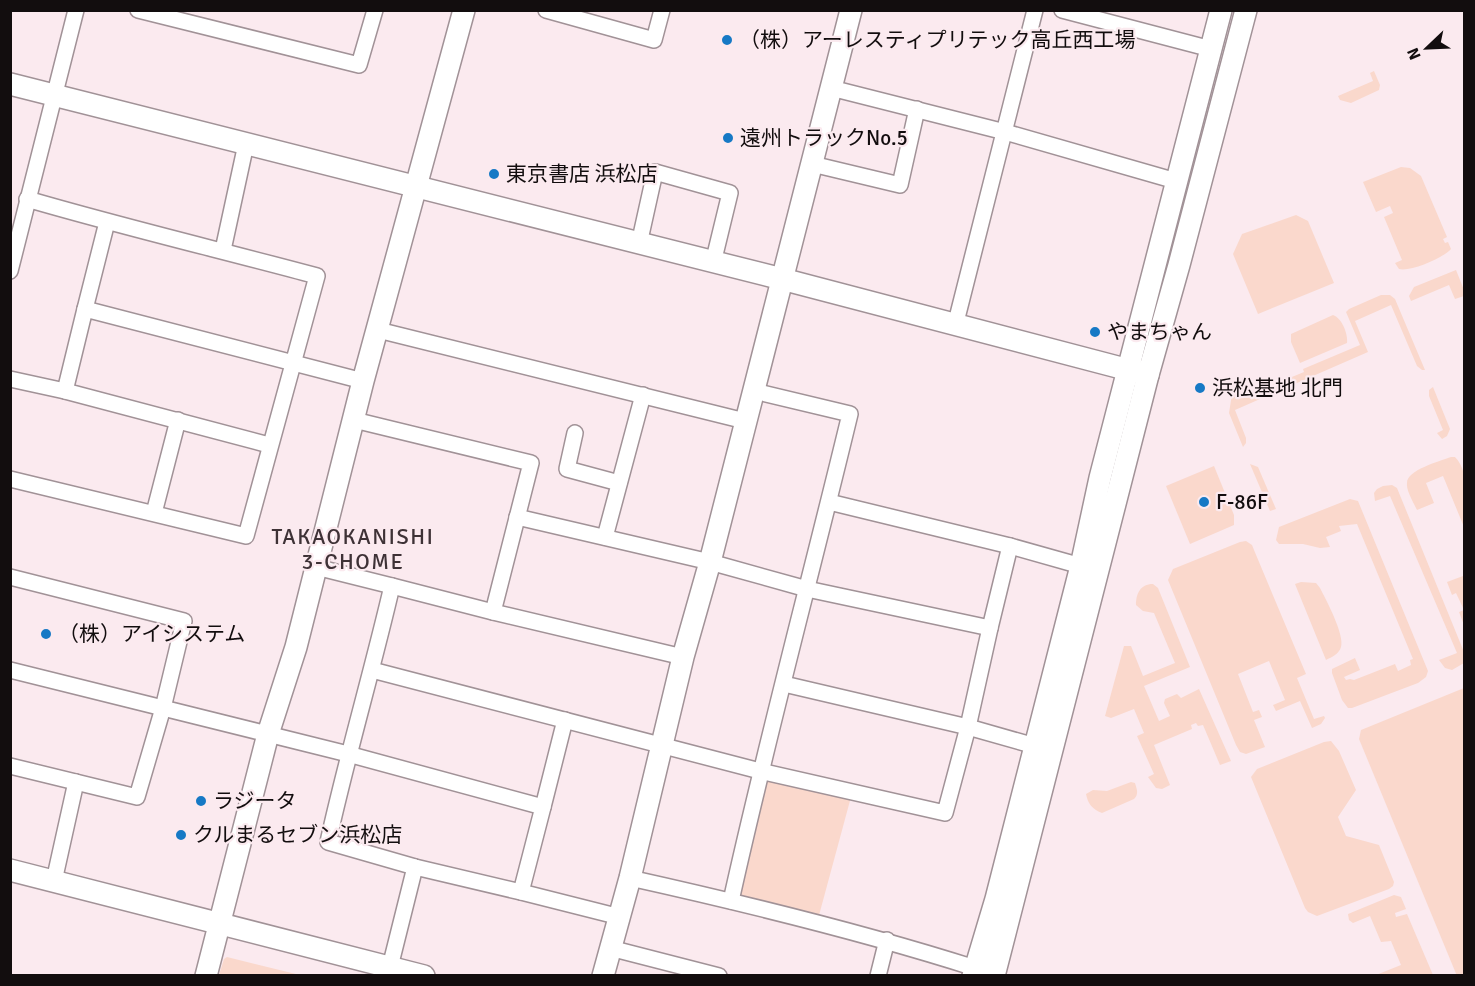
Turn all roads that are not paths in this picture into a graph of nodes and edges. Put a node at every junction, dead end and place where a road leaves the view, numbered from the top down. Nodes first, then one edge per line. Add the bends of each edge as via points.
1 (76, 10) edge
2 (138, 10) edge
3 (375, 10) edge
4 (464, 10) edge
5 (546, 10) edge
6 (662, 10) edge
7 (851, 10) edge
8 (1035, 10) edge
9 (1062, 10) edge
10 (1221, 10) edge
11 (1246, 10) edge
12 (177, 15) edge
13 (1211, 49) junction
14 (10, 84) edge
15 (831, 88) junction
16 (54, 94) junction
17 (917, 110) junction
18 (1005, 132) junction
19 (246, 144) junction
20 (812, 164) junction
21 (1176, 181) junction
22 (416, 187) junction
23 (27, 199) junction
24 (107, 222) junction
25 (639, 244) junction
26 (223, 250) junction
27 (713, 263) junction
28 (10, 271) edge
29 (782, 279) junction
30 (85, 309) junction
31 (956, 326) junction
32 (378, 330) junction
33 (292, 363) junction
34 (1127, 370) junction
35 (1148, 375) junction
36 (10, 379) edge
37 (363, 381) junction
38 (64, 391) junction
39 (754, 391) junction
40 (642, 394) junction
41 (178, 420) junction
42 (354, 420) junction
43 (746, 421) junction
44 (574, 433) dead end
45 (269, 445) junction
46 (10, 479) edge
47 (619, 483) junction
48 (829, 502) junction
49 (154, 513) junction
50 (517, 517) junction
51 (605, 537) junction
52 (1010, 546) junction
53 (710, 562) junction
54 (1081, 566) junction
55 (316, 567) junction
56 (10, 577) edge
57 (392, 586) junction
58 (807, 589) junction
59 (493, 612) junction
60 (990, 628) junction
61 (683, 657) junction
62 (10, 670) edge
63 (372, 670) junction
64 (784, 684) junction
65 (163, 708) junction
66 (565, 720) junction
67 (968, 727) junction
68 (268, 734) junction
69 (663, 744) junction
70 (1035, 746) junction
71 (348, 754) junction
72 (10, 766) edge
73 (760, 771) junction
74 (76, 782) junction
75 (543, 807) junction
76 (416, 867) junction
77 (10, 870) edge
78 (630, 878) junction
79 (54, 881) junction
80 (521, 892) junction
81 (730, 901) junction
82 (620, 917) junction
83 (219, 923) junction
84 (887, 940) junction
85 (610, 948) junction
86 (390, 967) junction
87 (981, 973) edge
88 (206, 975) edge
89 (424, 975) edge
90 (603, 975) edge
91 (719, 975) edge
92 (878, 975) edge

1 - 16 street
2 - 12 street
3 - 12 street via 359,66
4 - 22 street
5 - 6 street via 654,40
7 - 15 street
8 - 18 street
9 - 13 street
10 - 13 street
11 - 35 street
13 - 21 street
14 - 16 street
15 - 17 street
15 - 20 street
16 - 19 street
16 - 23 street
17 - 18 street
17 - 20 street via 900,185
18 - 21 street
18 - 31 street
19 - 22 street
19 - 26 street
20 - 29 street
21 - 34 street
22 - 25 street
22 - 32 street
23 - 24 street
23 - 28 street
24 - 26 street
24 - 30 street
25 - 27 street
25 - 27 street via 655,172 730,194
26 - 33 street via 316,276
27 - 29 street
29 - 31 street
29 - 39 street
30 - 33 street
30 - 38 street
31 - 34 street
32 - 37 street
32 - 40 street
33 - 37 street
33 - 45 street
34 - 35 street
34 - 54 street
35 - 87 street
36 - 38 street
37 - 42 street
38 - 41 street
39 - 43 street
39 - 48 street via 850,414
40 - 43 street
40 - 47 street
41 - 45 street
41 - 49 street
42 - 50 street via 531,463
42 - 55 street
43 - 53 street
44 - 47 street via 567,469
45 - 49 street via 246,536
46 - 49 street
47 - 51 street
48 - 52 street
48 - 58 street
50 - 51 street
50 - 59 street
51 - 53 street
52 - 54 street
52 - 60 street
53 - 58 street
53 - 61 street
54 - 70 street
55 - 57 street
55 - 68 street
56 - 65 street via 184,621
57 - 59 street
57 - 63 street
58 - 60 street
58 - 64 street
59 - 61 street
60 - 67 street
61 - 69 street
62 - 65 street
63 - 66 street
63 - 71 street
64 - 67 street
64 - 73 street
65 - 68 street
65 - 74 street via 137,797
66 - 69 street
66 - 75 street
67 - 70 street
67 - 73 street via 945,813
68 - 71 street
68 - 83 street
69 - 73 street
69 - 78 street
70 - 87 street
71 - 75 street
71 - 76 street via 328,842
72 - 74 street
73 - 81 street
74 - 79 street
75 - 80 street
76 - 80 street
76 - 86 street
77 - 79 street
78 - 81 street
78 - 82 street
79 - 83 street
80 - 82 street
81 - 84 street
82 - 85 street
83 - 86 street
83 - 88 street
84 - 87 street
84 - 92 street
85 - 90 street
85 - 91 street
86 - 89 street

